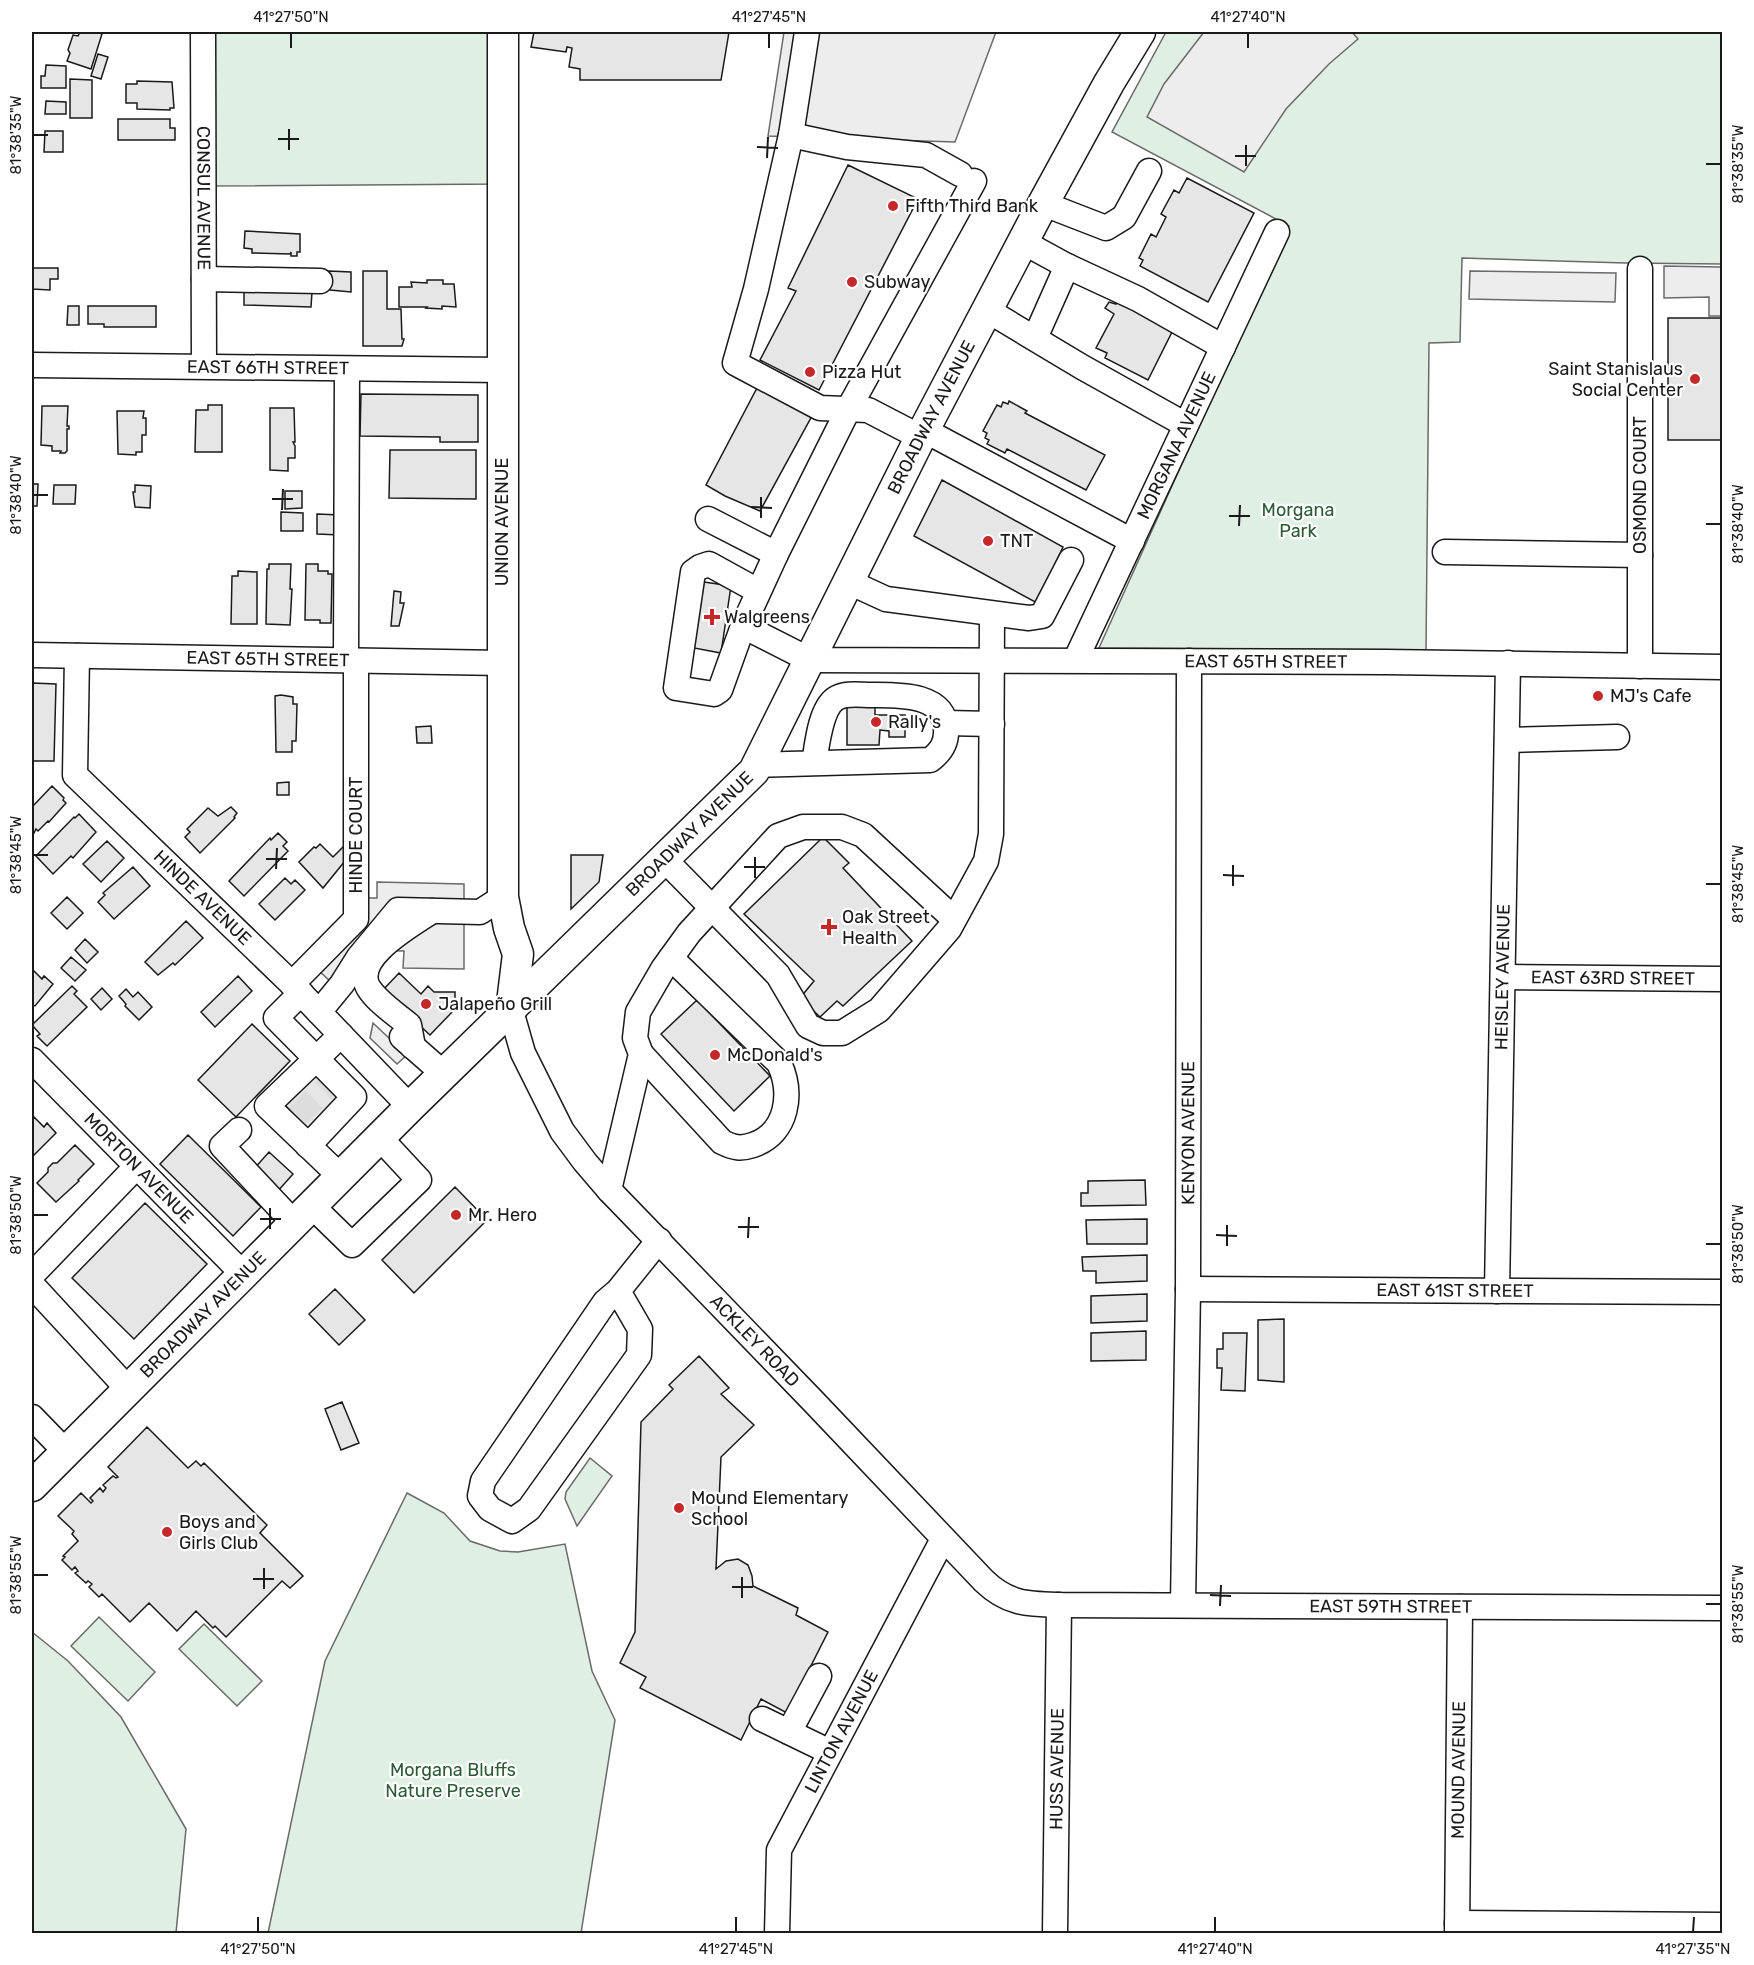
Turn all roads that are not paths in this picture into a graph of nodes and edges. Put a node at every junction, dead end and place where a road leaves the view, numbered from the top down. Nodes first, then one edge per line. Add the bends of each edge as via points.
1 (503, 32) edge
2 (807, 32) edge
3 (1140, 32) edge
4 (200, 33) edge
5 (791, 135) junction
6 (1149, 171) dead end
7 (1044, 204) junction
8 (1277, 232) dead end
9 (1023, 242) junction
10 (1067, 266) junction
11 (1640, 269) dead end
12 (204, 279) junction
13 (320, 281) dead end
14 (987, 310) junction
15 (1035, 338) junction
16 (1223, 347) junction
17 (32, 365) edge
18 (204, 366) junction
19 (347, 369) junction
20 (502, 370) junction
21 (849, 408) junction
22 (1186, 425) junction
23 (922, 434) junction
24 (708, 519) dead end
25 (1132, 541) junction
26 (1445, 552) dead end
27 (776, 554) junction
28 (1640, 555) junction
29 (1071, 560) dead end
30 (849, 582) junction
31 (758, 591) junction
32 (992, 614) junction
33 (743, 626) junction
34 (32, 655) edge
35 (77, 656) junction
36 (992, 659) junction
37 (1077, 659) junction
38 (810, 660) junction
39 (351, 661) junction
40 (1190, 661) junction
41 (502, 663) junction
42 (1508, 663) junction
43 (1640, 666) junction
44 (1722, 667) edge
45 (946, 723) junction
46 (992, 724) junction
47 (1617, 737) dead end
48 (1507, 740) junction
49 (814, 763) junction
50 (757, 765) junction
51 (664, 859) junction
52 (503, 897) junction
53 (713, 909) junction
54 (432, 911) junction
55 (954, 920) junction
56 (670, 958) junction
57 (1503, 977) junction
58 (1722, 979) edge
59 (342, 984) junction
60 (296, 989) junction
61 (511, 1011) junction
62 (320, 1012) junction
63 (341, 1035) junction
64 (413, 1047) junction
65 (641, 1054) junction
66 (32, 1060) edge
67 (315, 1060) junction
68 (444, 1074) junction
69 (410, 1107) junction
70 (239, 1130) dead end
71 (380, 1138) junction
72 (308, 1146) junction
73 (136, 1167) junction
74 (341, 1177) junction
75 (609, 1190) junction
76 (303, 1215) junction
77 (659, 1240) junction
78 (32, 1275) edge
79 (244, 1275) junction
80 (32, 1286) edge
81 (1188, 1289) junction
82 (618, 1291) junction
83 (1497, 1291) junction
84 (1722, 1292) edge
85 (128, 1389) junction
86 (32, 1417) edge
87 (65, 1450) junction
88 (32, 1485) edge
89 (943, 1539) junction
90 (1059, 1605) junction
91 (1183, 1605) junction
92 (1460, 1607) junction
93 (1722, 1608) edge
94 (819, 1676) dead end
95 (762, 1719) dead end
96 (789, 1732) junction
97 (830, 1752) junction
98 (1722, 1925) edge
99 (1457, 1928) edge
100 (777, 1934) edge
101 (1055, 1934) edge

1 - 20 main road, UNION AVENUE
2 - 5 street
3 - 7 main road, BROADWAY AVENUE
4 - 12 street, CONSUL AVENUE
5 - 21 street via 735,363 820,408
5 - 21 street via 847,147 926,155 967,178
6 - 7 street via 1124,217 1106,228
7 - 9 main road, BROADWAY AVENUE
8 - 16 street, MORGANA AVENUE
9 - 10 street
9 - 14 main road, BROADWAY AVENUE
10 - 15 street
10 - 16 street via 1138,299
11 - 28 street, OSMOND COURT
12 - 13 street
12 - 18 street, CONSUL AVENUE
14 - 15 street
14 - 23 main road, BROADWAY AVENUE
15 - 22 street
16 - 22 street, MORGANA AVENUE
17 - 18 street, EAST 66TH STREET
18 - 19 street, EAST 66TH STREET
19 - 20 street, EAST 66TH STREET
19 - 39 street, HINDE COURT
20 - 41 main road, UNION AVENUE
21 - 23 street via 868,410
21 - 27 street
22 - 25 street, MORGANA AVENUE
23 - 25 street
23 - 30 main road, BROADWAY AVENUE
24 - 27 street
25 - 37 street, MORGANA AVENUE
26 - 28 street
27 - 31 street
28 - 43 street, OSMOND COURT
29 - 32 street via 1042,616
30 - 32 street via 886,599
30 - 38 main road, BROADWAY AVENUE
31 - 33 street
31 - 33 street via 709,564 693,572 676,688 714,694 720,690
32 - 36 street
33 - 38 street
34 - 35 street, EAST 65TH STREET
35 - 39 street, EAST 65TH STREET
35 - 60 street, HINDE AVENUE via 75,775
36 - 37 street, EAST 65TH STREET
36 - 38 street, EAST 65TH STREET
36 - 46 street
37 - 40 street, EAST 65TH STREET
38 - 50 main road, BROADWAY AVENUE
39 - 41 street, EAST 65TH STREET
39 - 60 street, HINDE COURT via 356,919
40 - 42 street, EAST 65TH STREET
40 - 81 street, KENYON AVENUE
41 - 52 main road, UNION AVENUE
42 - 43 street, EAST 65TH STREET
42 - 48 street, HEISLEY AVENUE
43 - 44 street, EAST 65TH STREET
45 - 46 street
45 - 49 street via 944,746 930,760
45 - 49 street via 942,713 924,700 900,695 845,695 831,704 819,728
46 - 55 street via 991,834 986,861
47 - 48 street
48 - 57 street, HEISLEY AVENUE
49 - 50 street
50 - 51 main road, BROADWAY AVENUE
51 - 53 street
51 - 61 main road, BROADWAY AVENUE
52 - 54 street via 480,912
52 - 61 main road, UNION AVENUE via 518,954
53 - 55 street via 778,836 803,827 842,827 863,835
53 - 55 street via 778,975 808,1026 823,1033 842,1033 879,1010
53 - 56 street
54 - 59 street via 398,910
54 - 64 street via 384,945 366,972 367,985 374,995 409,1025
56 - 65 street via 638,1012 635,1038
56 - 65 street via 779,1063 786,1085 786,1106 780,1122 764,1140 733,1148 722,1142
57 - 58 street, EAST 63RD STREET
57 - 83 street, HEISLEY AVENUE
59 - 62 street
59 - 64 street
60 - 62 street, HINDE AVENUE
60 - 67 street, HINDE COURT via 276,1018
61 - 68 main road, BROADWAY AVENUE
61 - 75 street, ACKLEY ROAD via 523,1053 562,1131
62 - 63 street, HINDE AVENUE
63 - 67 street
63 - 69 street, HINDE AVENUE
64 - 68 street
65 - 75 street
66 - 73 street, MORTON AVENUE
67 - 72 street via 333,1082 354,1097
67 - 72 street via 267,1107 293,1121
68 - 69 main road, BROADWAY AVENUE
69 - 71 main road, BROADWAY AVENUE
70 - 76 street via 222,1146
71 - 74 main road, BROADWAY AVENUE
71 - 76 street via 418,1180 352,1245
72 - 74 street
73 - 78 street
73 - 79 street, MORTON AVENUE
74 - 76 main road, BROADWAY AVENUE
75 - 77 street, ACKLEY ROAD
76 - 79 main road, BROADWAY AVENUE
77 - 82 street
77 - 89 street, ACKLEY ROAD
79 - 85 main road, BROADWAY AVENUE
80 - 85 street
81 - 83 street, EAST 61ST STREET
81 - 91 street, KENYON AVENUE
82 - 82 street via 605,1302 483,1481 480,1496 490,1509 512,1521 529,1509 639,1355 640,1329
83 - 84 street, EAST 61ST STREET
85 - 87 main road, BROADWAY AVENUE
86 - 87 street
87 - 88 main road, BROADWAY AVENUE
89 - 90 street, ACKLEY ROAD via 996,1593 1026,1604
89 - 97 street, LINTON AVENUE
90 - 91 street, EAST 59TH STREET
90 - 101 street, HUSS AVENUE
91 - 92 street, EAST 59TH STREET
92 - 93 street, EAST 59TH STREET
92 - 99 street, MOUND AVENUE
94 - 96 street
95 - 96 street
96 - 97 street
97 - 100 street, LINTON AVENUE via 779,1850
98 - 99 street

